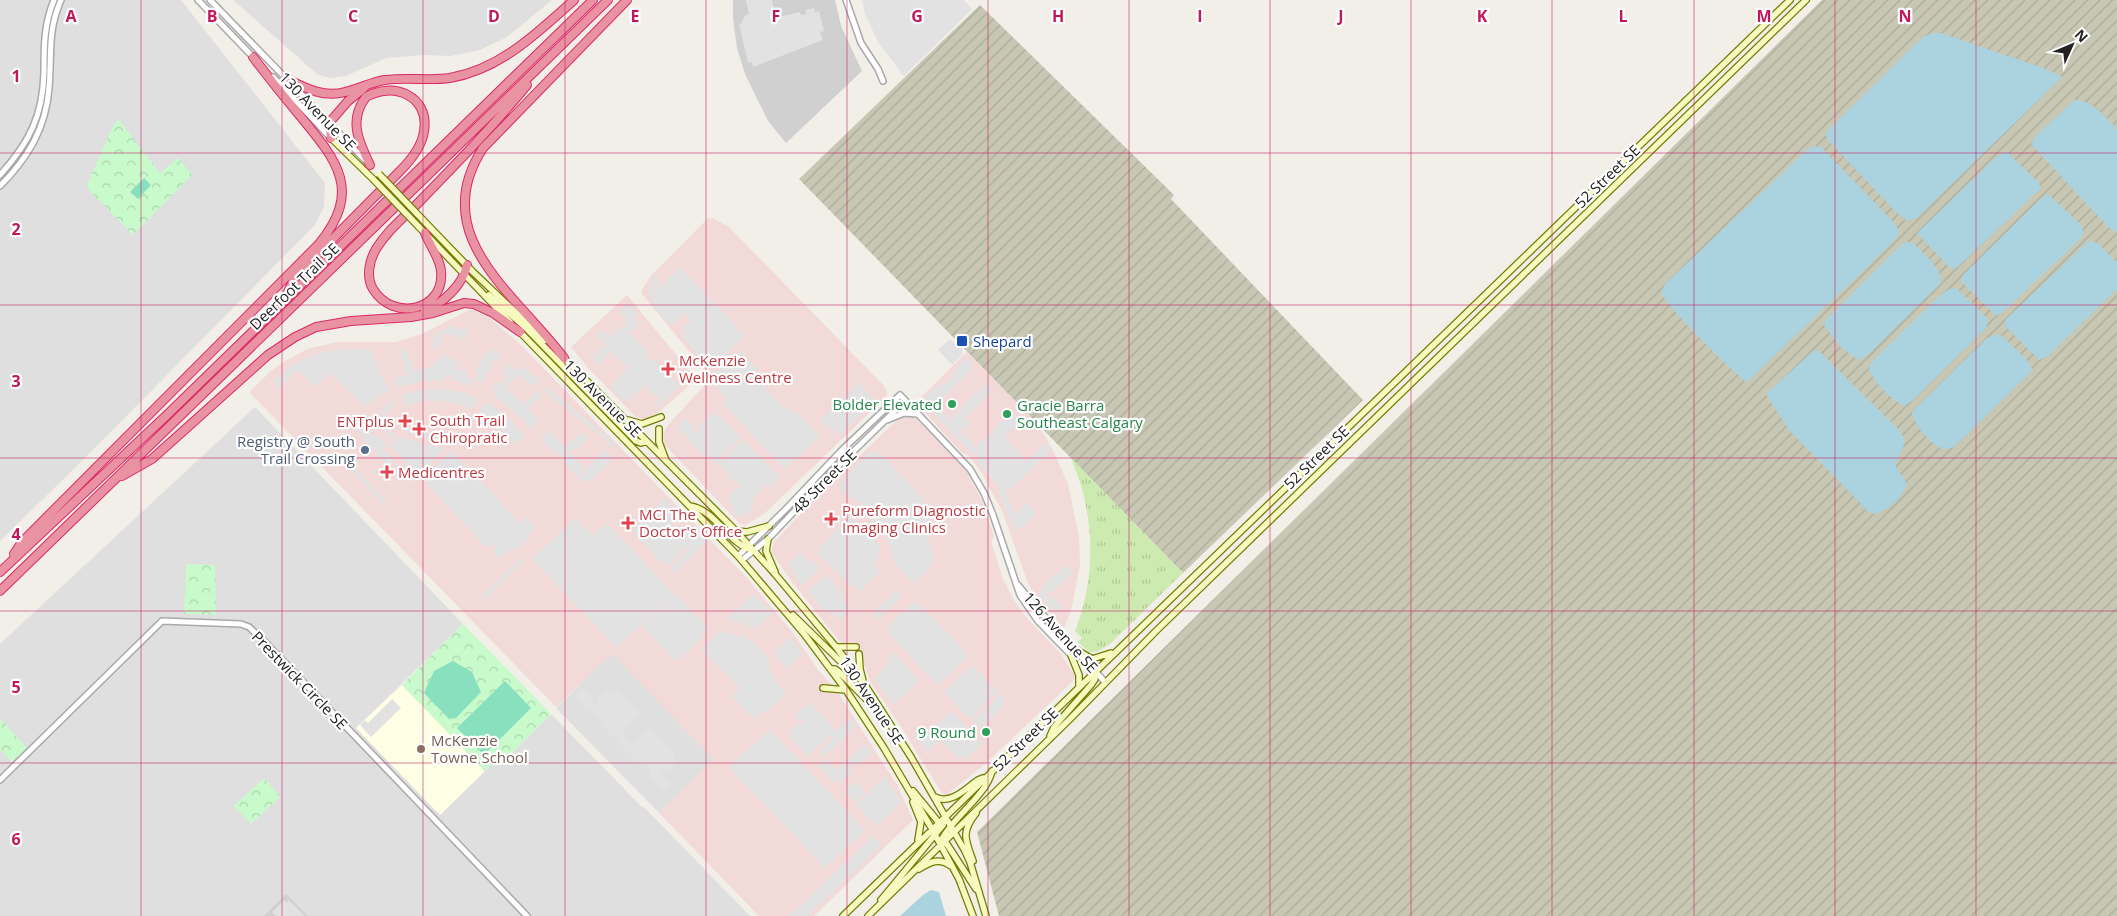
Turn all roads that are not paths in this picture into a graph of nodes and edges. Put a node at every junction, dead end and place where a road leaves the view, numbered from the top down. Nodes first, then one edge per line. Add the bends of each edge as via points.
1 (54, 0) edge
2 (61, 0) edge
3 (198, 0) edge
4 (210, 0) edge
5 (574, 0) edge
6 (593, 0) edge
7 (608, 0) edge
8 (627, 0) edge
9 (846, 0) edge
10 (1790, 0) edge
11 (1806, 0) edge
12 (552, 55) junction
13 (253, 57) junction
14 (287, 79) junction
15 (883, 81) dead end
16 (372, 83) junction
17 (329, 123) junction
18 (331, 138) junction
19 (370, 165) junction
20 (0, 175) edge
21 (0, 186) edge
22 (425, 233) junction
23 (467, 265) junction
24 (465, 275) junction
25 (479, 289) junction
26 (285, 298) junction
27 (411, 317) junction
28 (520, 332) junction
29 (564, 358) junction
30 (900, 396) joint
31 (906, 401) junction
32 (918, 414) junction
33 (662, 417) dead end
34 (624, 418) junction
35 (884, 421) junction
36 (659, 429) dead end
37 (646, 441) junction
38 (666, 460) junction
39 (112, 482) junction
40 (690, 506) junction
41 (769, 526) junction
42 (736, 531) junction
43 (768, 539) junction
44 (747, 546) junction
45 (754, 550) junction
46 (740, 558) junction
47 (8, 565) junction
48 (0, 572) edge
49 (775, 574) junction
50 (0, 591) edge
51 (786, 610) junction
52 (836, 647) junction
53 (856, 647) dead end
54 (1118, 650) junction
55 (1074, 653) junction
56 (859, 654) dead end
57 (849, 664) junction
58 (831, 669) junction
59 (1095, 672) junction
60 (1105, 682) junction
61 (865, 685) junction
62 (823, 688) dead end
63 (1079, 688) junction
64 (846, 690) junction
65 (885, 717) junction
66 (1050, 738) junction
67 (992, 771) junction
68 (985, 778) junction
69 (0, 780) edge
70 (907, 786) junction
71 (934, 797) junction
72 (987, 798) junction
73 (945, 817) junction
74 (947, 827) junction
75 (935, 831) junction
76 (942, 840) junction
77 (918, 842) junction
78 (956, 871) junction
79 (914, 872) junction
80 (980, 894) junction
81 (877, 906) junction
82 (527, 916) edge
83 (843, 916) edge
84 (868, 916) edge
85 (972, 916) edge
86 (988, 916) edge

1 - 20 street via 44,35 39,113 28,139
2 - 21 street via 50,40 50,87 41,129 22,161
3 - 13 street, 130 Avenue SE
4 - 14 street, 130 Avenue SE
5 - 16 highway via 516,50 476,72 448,78
6 - 26 highway, Deerfoot Trail SE
7 - 12 highway, Deerfoot Trail SE
8 - 29 highway via 483,148 472,164 466,184 464,211 473,245 498,281
9 - 15 street via 861,44
10 - 54 main road, 52 Street SE
11 - 60 main road, 52 Street SE
12 - 22 highway via 498,121 393,227 375,251 369,270 371,284 379,297 397,308 418,308 438,289 441,271 438,258
12 - 39 highway, Deerfoot Trail SE
13 - 18 street, 130 Avenue SE
13 - 47 highway via 331,156 342,186 338,216 319,244 22,542
14 - 16 highway via 306,89 329,94
14 - 17 street, 130 Avenue SE
16 - 17 highway via 348,101
17 - 18 highway
17 - 19 street, 130 Avenue SE
18 - 22 main road, 130 Avenue SE, bridge
19 - 23 main road, 130 Avenue SE, bridge
19 - 26 highway via 358,140 356,115 366,97 381,90 398,90 422,111 424,132 415,154 295,277
22 - 24 main road, 130 Avenue SE
23 - 24 highway
23 - 29 main road, 130 Avenue SE
24 - 25 main road, 130 Avenue SE
24 - 27 highway via 441,302
25 - 28 main road, 130 Avenue SE
25 - 37 main road via 527,329 636,441
26 - 47 highway, Deerfoot Trail SE
27 - 28 highway via 456,305 474,304
27 - 39 highway via 327,324 294,337 268,354 152,459
28 - 40 main road, 130 Avenue SE
29 - 34 main road, 130 Avenue SE
30 - 31 street, 126 Avenue SE
30 - 41 street, 48 Street SE
31 - 32 street, 126 Avenue SE
31 - 35 street, 48 Street SE
32 - 35 street via 905,413
32 - 55 street, 126 Avenue SE via 966,463 984,492 1016,583
33 - 34 main road via 642,424
34 - 37 main road, 130 Avenue SE
35 - 43 street, 48 Street SE
36 - 38 main road via 659,442
37 - 38 main road, 130 Avenue SE
38 - 42 main road, 130 Avenue SE
39 - 50 highway, Deerfoot Trail SE
40 - 44 main road via 699,507
40 - 46 main road, 130 Avenue SE
41 - 42 main road via 747,532
41 - 44 street, 48 Street SE
42 - 44 main road, 130 Avenue SE
43 - 45 street, 48 Street SE
43 - 49 main road via 766,551
44 - 45 main road
44 - 46 street, 48 Street SE
45 - 46 street, 48 Street SE
45 - 49 main road, 130 Avenue SE
46 - 51 main road, 130 Avenue SE
47 - 48 highway, Deerfoot Trail SE
49 - 52 main road, 130 Avenue SE
51 - 57 main road via 840,660
51 - 58 main road, 130 Avenue SE
52 - 53 main road
52 - 57 main road, 130 Avenue SE
54 - 55 main road via 1092,659
54 - 59 main road, 52 Street SE
55 - 59 street, 126 Avenue SE
55 - 63 main road
56 - 61 main road
57 - 61 main road, 130 Avenue SE
58 - 64 main road, 130 Avenue SE
58 - 65 main road via 835,669
59 - 60 street, 126 Avenue SE
59 - 63 main road, 52 Street SE
59 - 66 main road via 1091,685 1054,727
60 - 66 main road, 52 Street SE
61 - 65 main road, 130 Avenue SE
62 - 64 main road
63 - 67 main road, 52 Street SE
64 - 70 main road, 130 Avenue SE
65 - 71 main road, 130 Avenue SE
66 - 72 main road, 52 Street SE
67 - 68 main road, 52 Street SE
67 - 74 main road via 990,781
68 - 71 main road via 953,797 941,800
68 - 73 main road, 52 Street SE
69 - 82 street, Prestwick Circle SE via 162,621 241,624 265,642
70 - 74 main road, 130 Avenue SE
70 - 75 main road, 130 Avenue SE
70 - 77 main road via 921,822
71 - 73 main road, 130 Avenue SE
72 - 74 main road, 52 Street SE
72 - 86 main road via 965,832
73 - 74 main road, 130 Avenue SE
73 - 74 main road, 52 Street SE
74 - 75 main road, 52 Street SE
74 - 76 main road, 52 Street SE
74 - 80 main road, 130 Avenue SE via 970,862
75 - 76 main road, 130 Avenue SE
75 - 77 main road, 52 Street SE
75 - 81 main road
76 - 78 main road, 130 Avenue SE
76 - 79 main road, 52 Street SE
76 - 80 main road
77 - 83 main road, 52 Street SE
78 - 79 main road via 944,861 937,861
78 - 85 main road, 130 Avenue SE
79 - 81 main road, 52 Street SE
80 - 86 main road, 130 Avenue SE
81 - 84 main road, 52 Street SE

